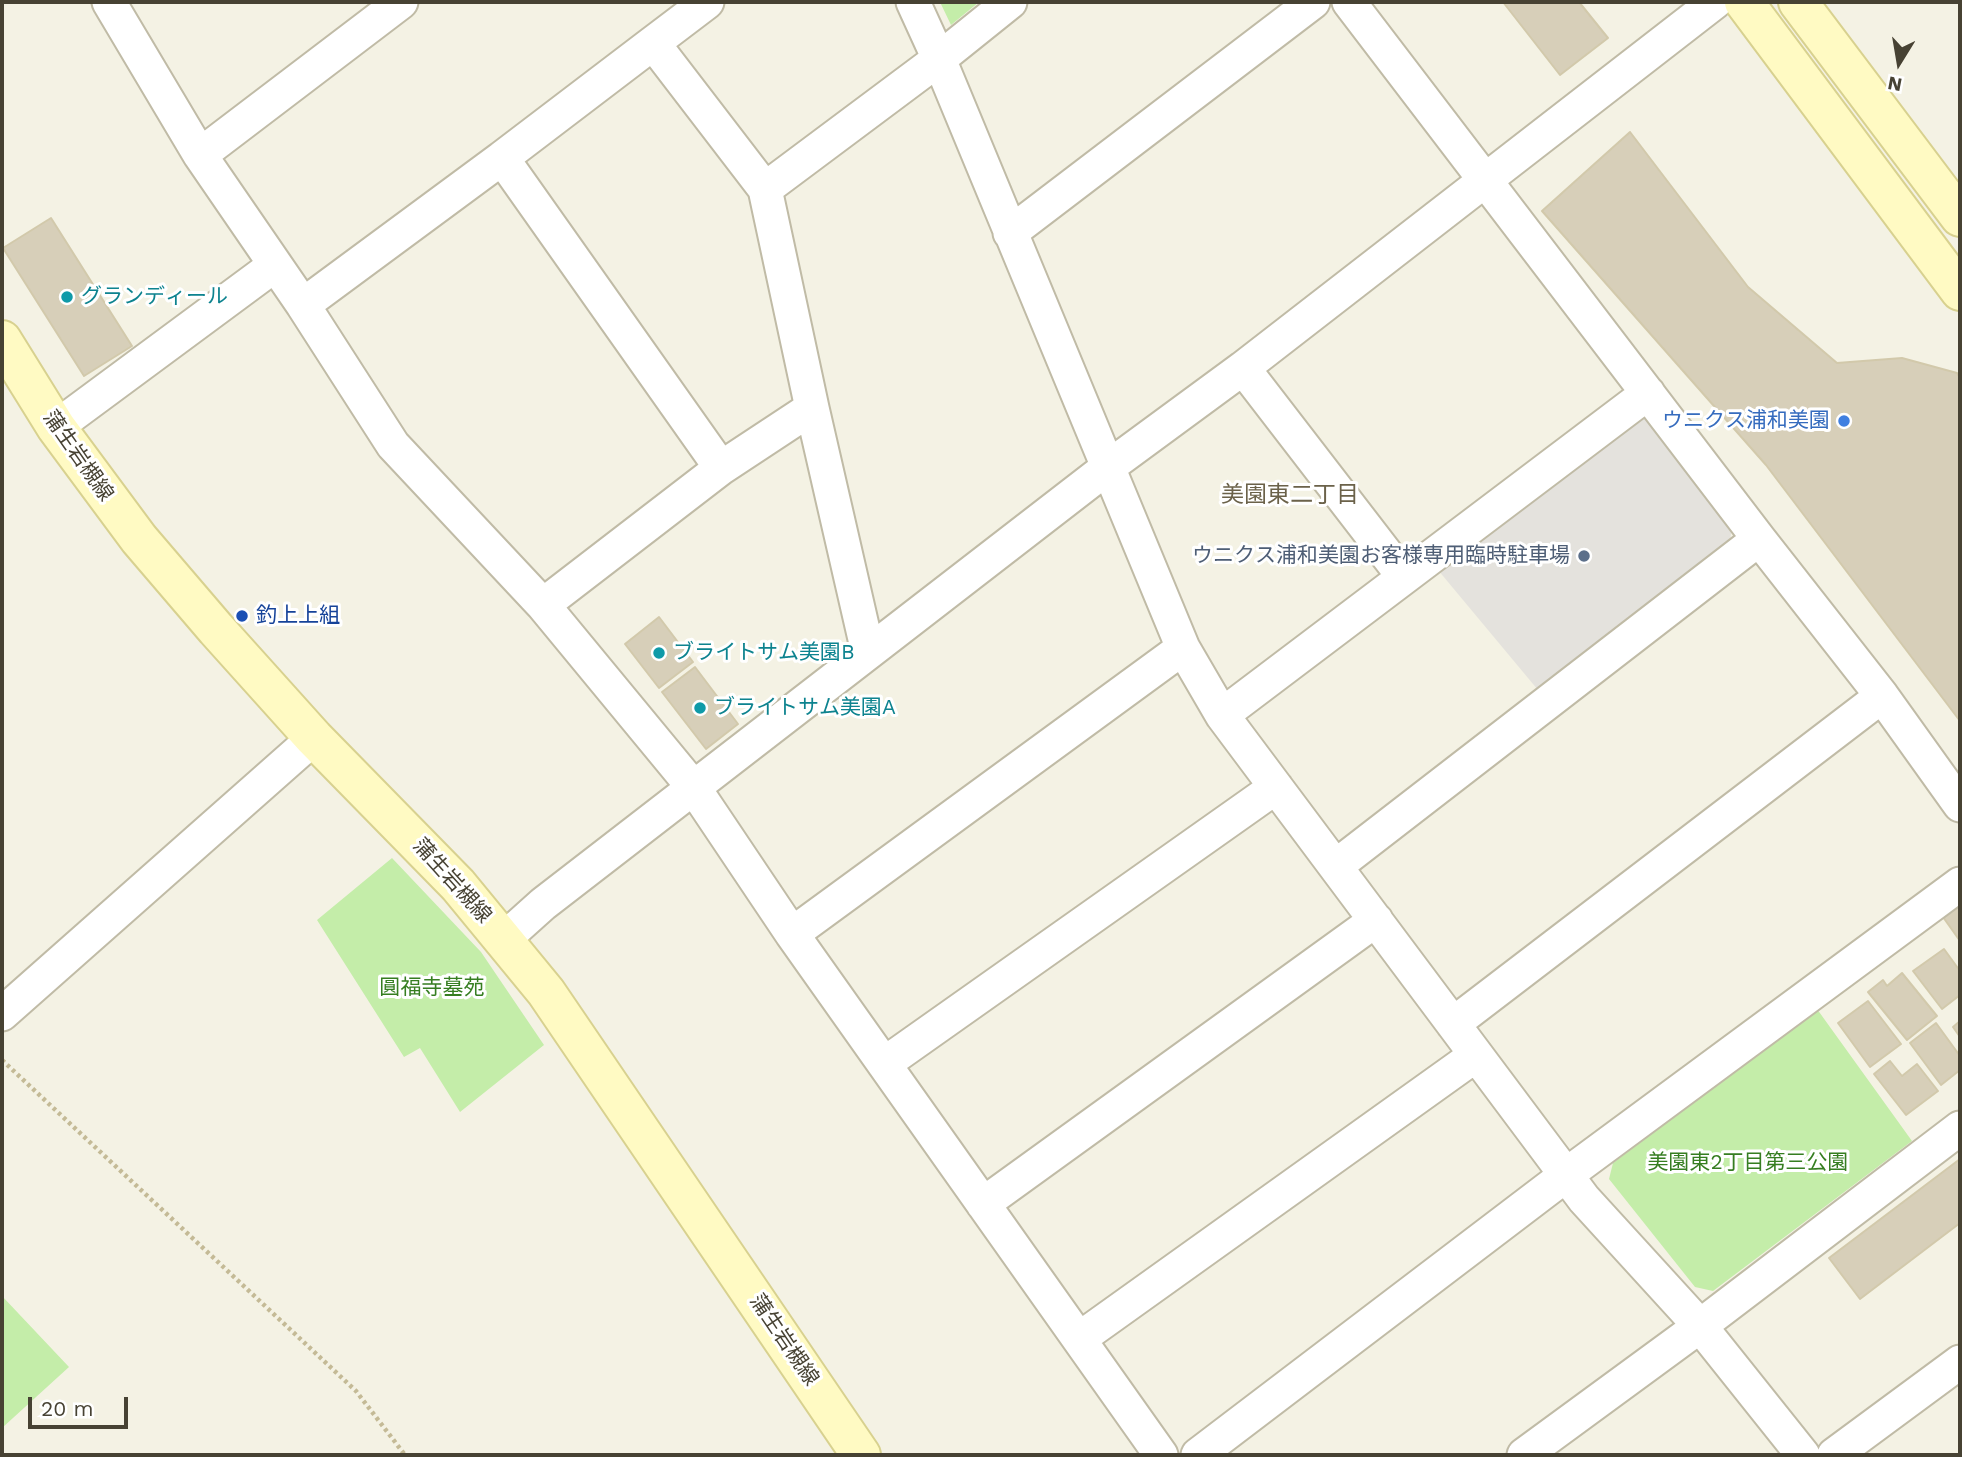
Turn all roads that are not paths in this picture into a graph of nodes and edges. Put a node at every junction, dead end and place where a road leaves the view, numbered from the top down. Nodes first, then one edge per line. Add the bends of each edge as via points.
1 (109, 2) edge
2 (401, 2) edge
3 (707, 2) edge
4 (913, 2) edge
5 (1010, 2) edge
6 (1313, 2) edge
7 (1349, 2) edge
8 (1715, 2) edge
9 (1744, 2) edge
10 (1798, 2) edge
11 (653, 43) junction
12 (939, 59) junction
13 (200, 155) junction
14 (502, 158) junction
15 (1486, 179) junction
16 (765, 190) junction
17 (1960, 217) edge
18 (1010, 233) junction
19 (275, 265) junction
20 (1960, 290) edge
21 (303, 305) junction
22 (2, 340) edge
23 (1243, 368) junction
24 (1648, 393) junction
25 (812, 408) junction
26 (56, 427) junction
27 (721, 468) junction
28 (1107, 468) junction
29 (1759, 540) junction
30 (1404, 577) junction
31 (543, 605) junction
32 (1183, 648) junction
33 (868, 652) junction
34 (1882, 696) junction
35 (1222, 715) junction
36 (314, 738) junction
37 (1276, 787) junction
38 (694, 788) junction
39 (1960, 806) edge
40 (1336, 866) junction
41 (1960, 884) edge
42 (1376, 920) junction
43 (792, 934) junction
44 (505, 939) junction
45 (2, 1014) edge
46 (1453, 1024) junction
47 (1476, 1055) junction
48 (884, 1064) junction
49 (1960, 1128) edge
50 (1566, 1175) junction
51 (983, 1204) junction
52 (1700, 1326) junction
53 (1079, 1339) junction
54 (1960, 1362) edge
55 (861, 1455) edge
56 (1161, 1455) edge
57 (1198, 1455) edge
58 (1524, 1455) edge
59 (1803, 1455) edge
60 (1834, 1455) edge

1 - 13 street
2 - 13 street
3 - 11 street
4 - 12 street
5 - 12 street
6 - 18 street
7 - 15 street
8 - 15 street
9 - 20 main road
10 - 17 main road
11 - 14 street
11 - 16 street
12 - 16 street
12 - 18 street
13 - 19 street
14 - 21 street
14 - 27 street
15 - 23 street
15 - 24 street
16 - 25 street
18 - 28 street
19 - 21 street
19 - 26 street
21 - 31 street via 393,445
22 - 26 main road, 蒲生岩槻線
23 - 28 street
23 - 30 street
24 - 29 street
24 - 30 street
25 - 27 street
25 - 33 street
26 - 36 main road, 蒲生岩槻線 via 139,539
27 - 31 street
28 - 32 street
28 - 33 street
29 - 34 street
29 - 40 street
30 - 35 street
31 - 38 street
32 - 35 street
32 - 43 street
33 - 38 street
34 - 39 street
34 - 46 street
35 - 37 street
36 - 44 main road, 蒲生岩槻線
36 - 45 street
37 - 40 street
37 - 48 street
38 - 43 street
38 - 44 street via 543,904
40 - 42 street
41 - 50 street
42 - 46 street
42 - 51 street
43 - 48 street
44 - 55 main road, 蒲生岩槻線 via 589,1053
46 - 47 street
47 - 50 street
47 - 53 street
48 - 51 street
49 - 52 street
50 - 52 street
50 - 57 street
51 - 53 street
52 - 58 street
52 - 59 street
53 - 56 street
54 - 60 street

